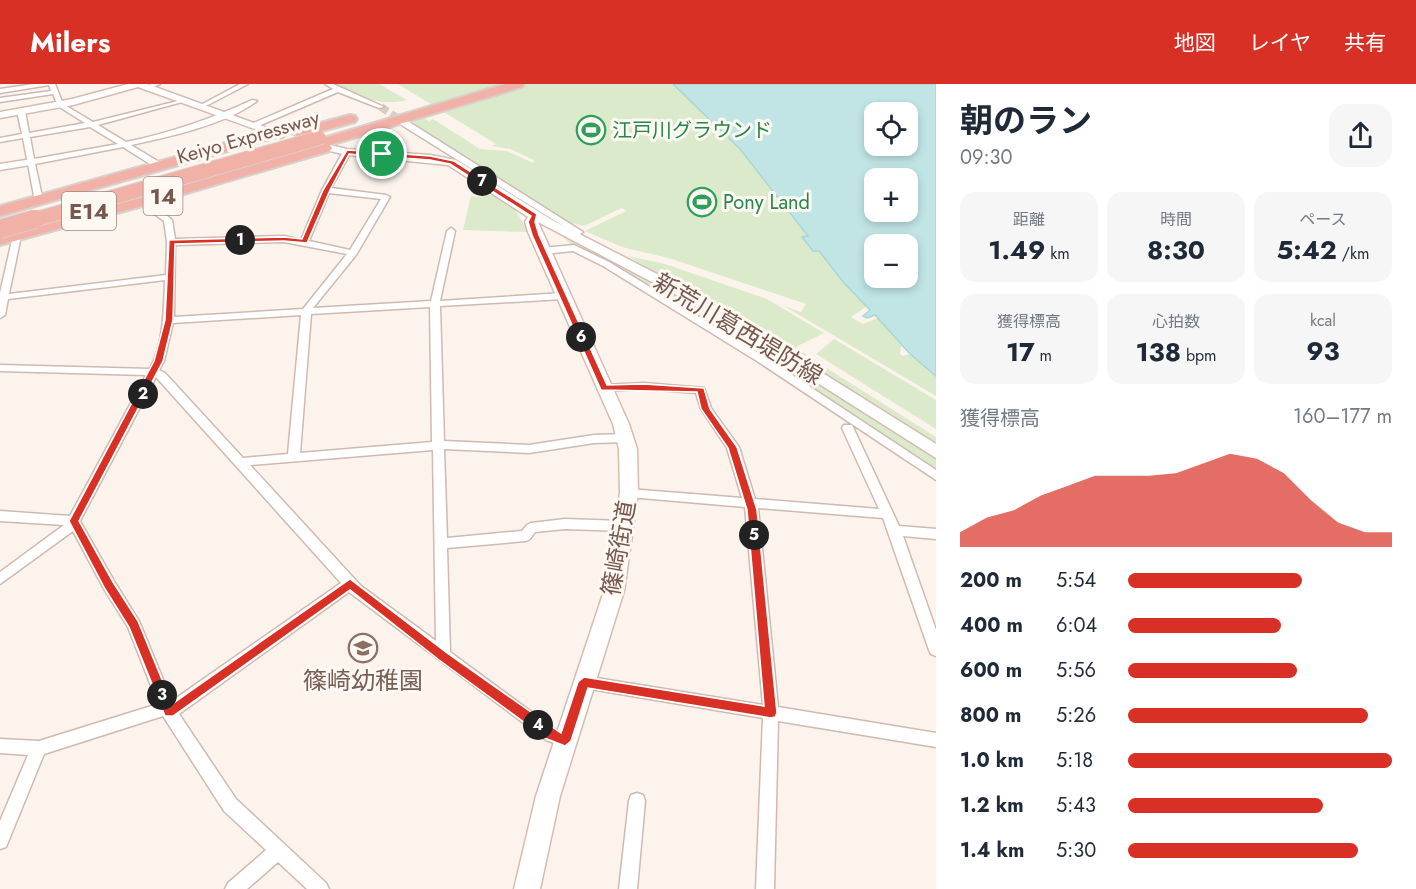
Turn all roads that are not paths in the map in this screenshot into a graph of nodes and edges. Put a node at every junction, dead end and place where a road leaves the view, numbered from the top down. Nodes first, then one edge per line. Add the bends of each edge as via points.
1 (47, 84) edge
2 (157, 84) edge
3 (245, 84) edge
4 (328, 84) edge
5 (473, 84) edge
6 (485, 84) edge
7 (507, 84) edge
8 (518, 84) edge
9 (141, 85) edge
10 (54, 88) edge
11 (337, 90) junction
12 (0, 91) edge
13 (443, 93) dead end
14 (0, 100) edge
15 (180, 101) junction
16 (254, 101) dead end
17 (60, 105) junction
18 (200, 107) junction
19 (387, 107) joint
20 (414, 110) junction
21 (21, 111) junction
22 (0, 115) edge
23 (227, 116) junction
24 (403, 122) tunnel mouth
25 (93, 124) junction
26 (253, 125) junction
27 (278, 134) joint
28 (27, 135) junction
29 (0, 140) edge
30 (317, 140) junction
31 (126, 145) junction
32 (347, 152) junction
33 (32, 162) junction
34 (0, 167) edge
35 (157, 170) junction
36 (326, 190) junction
37 (151, 198) junction
38 (39, 201) junction
39 (0, 211) edge
40 (535, 216) junction
41 (0, 218) edge
42 (0, 223) edge
43 (0, 229) edge
44 (451, 231) dead end
45 (0, 234) edge
46 (17, 236) junction
47 (572, 236) junction
48 (0, 240) edge
49 (171, 242) junction
50 (304, 242) junction
51 (543, 251) junction
52 (353, 253) junction
53 (170, 277) junction
54 (563, 296) junction
55 (4, 297) junction
56 (435, 303) junction
57 (306, 311) junction
58 (0, 315) edge
59 (169, 320) junction
60 (0, 368) edge
61 (155, 372) junction
62 (604, 388) junction
63 (848, 428) dead end
64 (626, 438) junction
65 (440, 445) junction
66 (936, 452) edge
67 (294, 458) junction
68 (241, 462) junction
69 (936, 476) edge
70 (629, 493) junction
71 (750, 503) junction
72 (888, 514) junction
73 (0, 516) edge
74 (74, 521) junction
75 (624, 525) junction
76 (895, 531) junction
77 (936, 534) edge
78 (441, 543) junction
79 (0, 579) edge
80 (350, 584) junction
81 (930, 619) edge
82 (936, 650) edge
83 (443, 656) junction
84 (584, 682) junction
85 (168, 710) junction
86 (771, 713) junction
87 (936, 740) edge
88 (565, 741) junction
89 (0, 746) edge
90 (39, 748) junction
91 (637, 801) dead end
92 (0, 841) edge
93 (279, 850) junction
94 (234, 889) edge
95 (320, 889) edge
96 (527, 889) edge
97 (628, 889) edge
98 (765, 889) edge

1 - 12 street
2 - 9 street
3 - 18 street
4 - 11 street
5 - 13 highway
6 - 20 highway, Keiyo Expressway / E14
7 - 20 highway, Keiyo Expressway / E14
8 - 20 highway, E14
9 - 15 main road
9 - 17 main road
10 - 14 street
10 - 17 street
11 - 19 street
11 - 26 street
15 - 18 main road
15 - 25 street
16 - 23 street
17 - 21 main road
17 - 25 street
18 - 23 main road
19 - 30 highway, E14
20 - 30 highway, E14
20 - 30 highway, Keiyo Expressway / E14
21 - 22 main road
21 - 28 street
23 - 26 main road
23 - 31 street
24 - 47 street via 579,232
25 - 28 street
25 - 31 street
26 - 27 main road
27 - 35 highway, 14
28 - 29 street
28 - 33 street
30 - 32 main road, 新荒川葛西堤防線
30 - 35 highway, E14
30 - 37 highway, 14
30 - 42 highway, Keiyo Expressway / E14
30 - 43 highway, Keiyo Expressway / E14, bridge
30 - 45 highway, E14 via 177,186
31 - 33 street
31 - 35 street
32 - 36 street
32 - 40 main road, 新荒川葛西堤防線 via 452,162
33 - 34 main road
33 - 38 street
35 - 38 highway, 14
35 - 41 highway, E14
36 - 50 street
36 - 52 street via 386,197
37 - 46 highway, 14
37 - 49 street via 156,211 168,220
38 - 39 highway, 14
40 - 47 main road, 新荒川葛西堤防線
40 - 51 main road, 篠崎街道 via 532,227
44 - 56 street
46 - 48 highway, 14
46 - 55 street
47 - 66 main road, 新荒川葛西堤防線 via 693,298
49 - 50 street
49 - 53 street
50 - 52 street
51 - 54 main road, 篠崎街道
51 - 69 street via 574,248 606,264 761,359
52 - 57 street
53 - 55 street
53 - 59 street
54 - 56 street
54 - 62 main road, 篠崎街道
55 - 58 street
56 - 57 street
56 - 65 street
57 - 59 street
57 - 67 street
59 - 61 street
60 - 61 street
61 - 68 street
61 - 74 street
62 - 64 main road, 篠崎街道
62 - 71 street via 700,390 706,409 732,447
63 - 72 street
64 - 65 street via 529,449
64 - 70 main road, 篠崎街道
65 - 67 street
65 - 78 street
67 - 68 street
68 - 80 street
70 - 71 street
70 - 75 main road, 篠崎街道
71 - 72 street
71 - 86 street
72 - 76 street
73 - 74 street
74 - 79 street
74 - 85 street via 134,625
75 - 78 street via 554,525 531,528 526,536
75 - 84 main road, 篠崎街道 via 614,591
76 - 77 street
76 - 81 street
78 - 83 street
80 - 83 street
80 - 85 street
81 - 82 street
83 - 88 street via 551,735
84 - 86 street
84 - 88 main road, 篠崎街道
85 - 90 street
85 - 93 street via 230,805
86 - 87 street
86 - 98 street
88 - 96 main road, 篠崎街道
89 - 90 street
90 - 92 street
91 - 97 street
93 - 94 street
93 - 95 street

